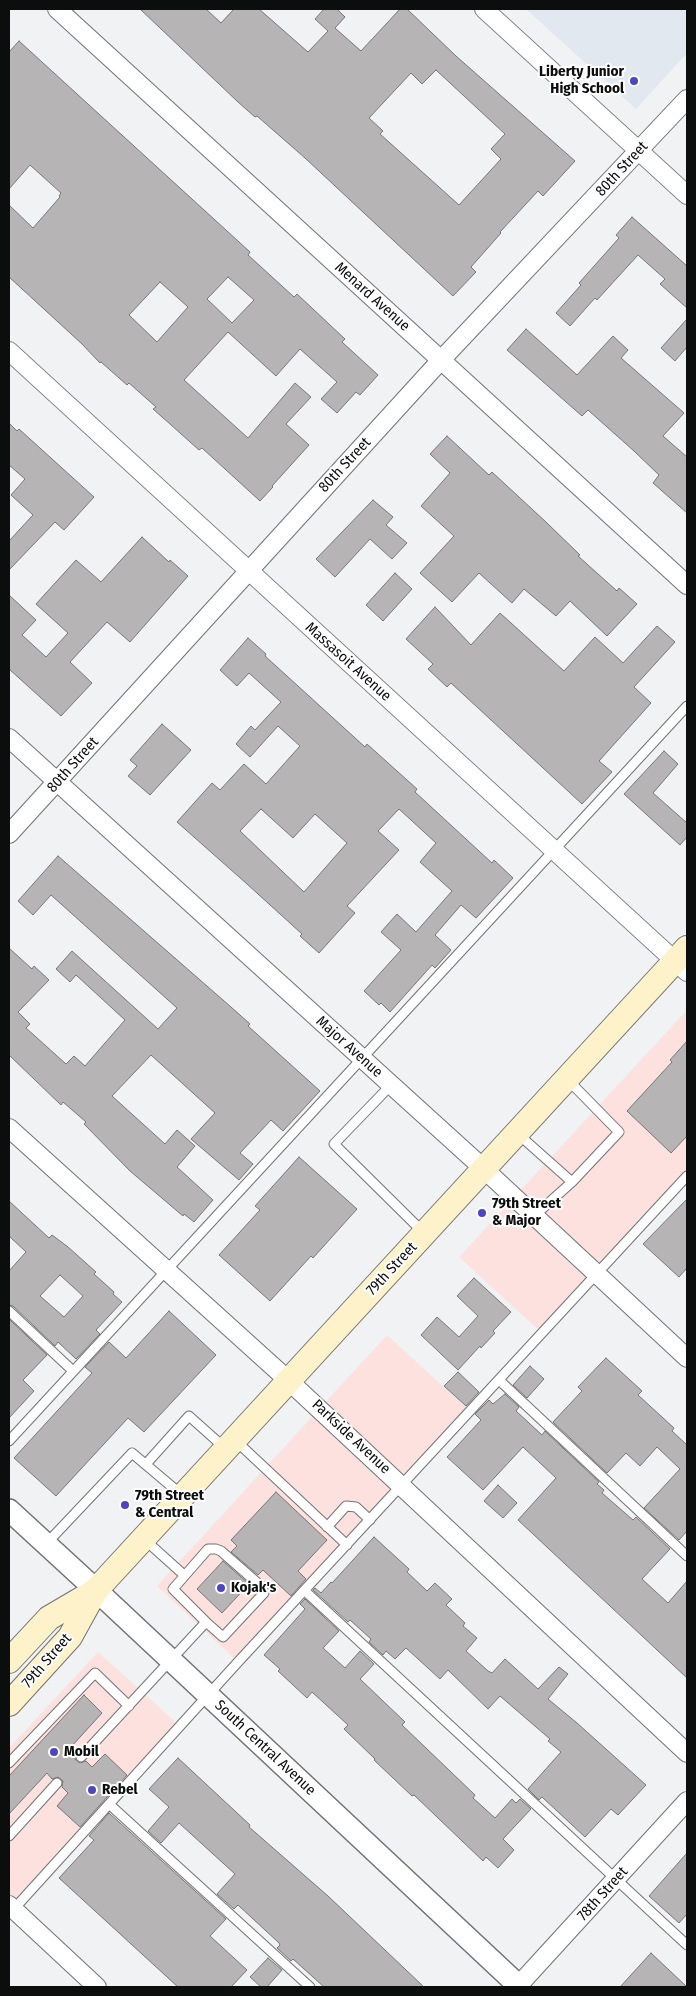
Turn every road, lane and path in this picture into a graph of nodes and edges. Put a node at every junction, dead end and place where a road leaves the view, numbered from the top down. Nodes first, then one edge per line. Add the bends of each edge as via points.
1 (57, 9) edge
2 (484, 9) edge
3 (687, 100) edge
4 (640, 151) junction
5 (687, 195) edge
6 (9, 351) edge
7 (441, 360) junction
8 (248, 570) junction
9 (687, 585) edge
10 (687, 706) edge
11 (9, 738) edge
12 (58, 782) junction
13 (9, 834) edge
14 (554, 850) junction
15 (683, 961) edge
16 (362, 1058) junction
17 (567, 1079) junction
18 (391, 1085) junction
19 (9, 1128) edge
20 (517, 1133) junction
21 (484, 1169) junction
22 (687, 1176) edge
23 (572, 1182) junction
24 (534, 1216) junction
25 (425, 1234) junction
26 (167, 1270) junction
27 (597, 1274) junction
28 (9, 1311) edge
29 (687, 1358) edge
30 (73, 1371) junction
31 (499, 1380) junction
32 (289, 1381) junction
33 (9, 1441) edge
34 (231, 1444) junction
35 (146, 1464) junction
36 (402, 1485) junction
37 (183, 1496) junction
38 (9, 1510) edge
39 (370, 1520) junction
40 (327, 1527) junction
41 (144, 1539) junction
42 (46, 1544) junction
43 (347, 1545) junction
44 (687, 1556) edge
45 (184, 1575) junction
46 (96, 1590) junction
47 (304, 1591) junction
48 (206, 1622) junction
49 (9, 1660) edge
50 (171, 1660) junction
51 (208, 1695) junction
52 (9, 1704) edge
53 (129, 1706) junction
54 (687, 1752) edge
55 (81, 1757) dead end
56 (9, 1763) edge
57 (57, 1783) dead end
58 (687, 1801) edge
59 (109, 1804) junction
60 (11, 1830) edge
61 (617, 1879) junction
62 (10, 1910) edge
63 (687, 1945) edge
64 (97, 1987) edge
65 (310, 1987) edge
66 (519, 1987) edge

1 - 7 street, Menard Avenue
2 - 4 street
3 - 4 street, 80th Street
4 - 5 street
4 - 7 street, 80th Street
6 - 8 street, Massasoit Avenue
7 - 8 street, 80th Street
7 - 9 street, Menard Avenue
8 - 12 street, 80th Street
8 - 14 street, Massasoit Avenue
10 - 14 lane
11 - 12 street, Major Avenue
12 - 13 street, 80th Street
12 - 16 street, Major Avenue
14 - 15 street, Massasoit Avenue
14 - 16 lane
15 - 17 main road, 79th Street
16 - 18 street, Major Avenue
16 - 26 lane
17 - 20 main road, 79th Street
17 - 23 lane via 619,1132
18 - 21 street, Major Avenue
18 - 25 lane via 334,1144
19 - 26 street, Parkside Avenue
20 - 21 main road, 79th Street
20 - 23 lane
21 - 24 street, Major Avenue
21 - 25 main road, 79th Street
22 - 27 lane
23 - 24 lane
24 - 27 street, Major Avenue
25 - 32 main road, 79th Street
26 - 30 lane
26 - 32 street, Parkside Avenue
27 - 29 street, Major Avenue
27 - 31 lane
28 - 30 lane
30 - 33 lane
31 - 36 lane
31 - 44 lane
32 - 34 main road, 79th Street
32 - 36 street, Parkside Avenue
34 - 35 lane via 189,1416
34 - 37 main road, 79th Street
34 - 40 lane
35 - 37 lane
35 - 42 lane via 132,1453
36 - 39 lane
36 - 54 street, Parkside Avenue
37 - 41 main road, 79th Street
38 - 42 street, South Central Avenue
39 - 40 lane via 356,1507 346,1506
39 - 43 lane
40 - 43 lane
41 - 45 lane
41 - 46 main road, 79th Street
42 - 46 street, South Central Avenue
43 - 47 lane
45 - 48 lane via 173,1589
45 - 48 lane via 208,1549 216,1549 262,1587 264,1593 223,1637
46 - 49 main road, 79th Street via 49,1618
46 - 50 street, South Central Avenue
46 - 52 main road, 79th Street via 70,1637
47 - 51 lane
47 - 61 lane
48 - 50 lane
50 - 51 street, South Central Avenue
50 - 53 lane
51 - 59 lane
51 - 66 street, South Central Avenue
53 - 55 lane
53 - 56 lane via 95,1673
57 - 60 lane
58 - 61 street, 78th Street
59 - 62 lane
59 - 65 lane
61 - 63 lane
61 - 66 street, 78th Street
62 - 64 street

